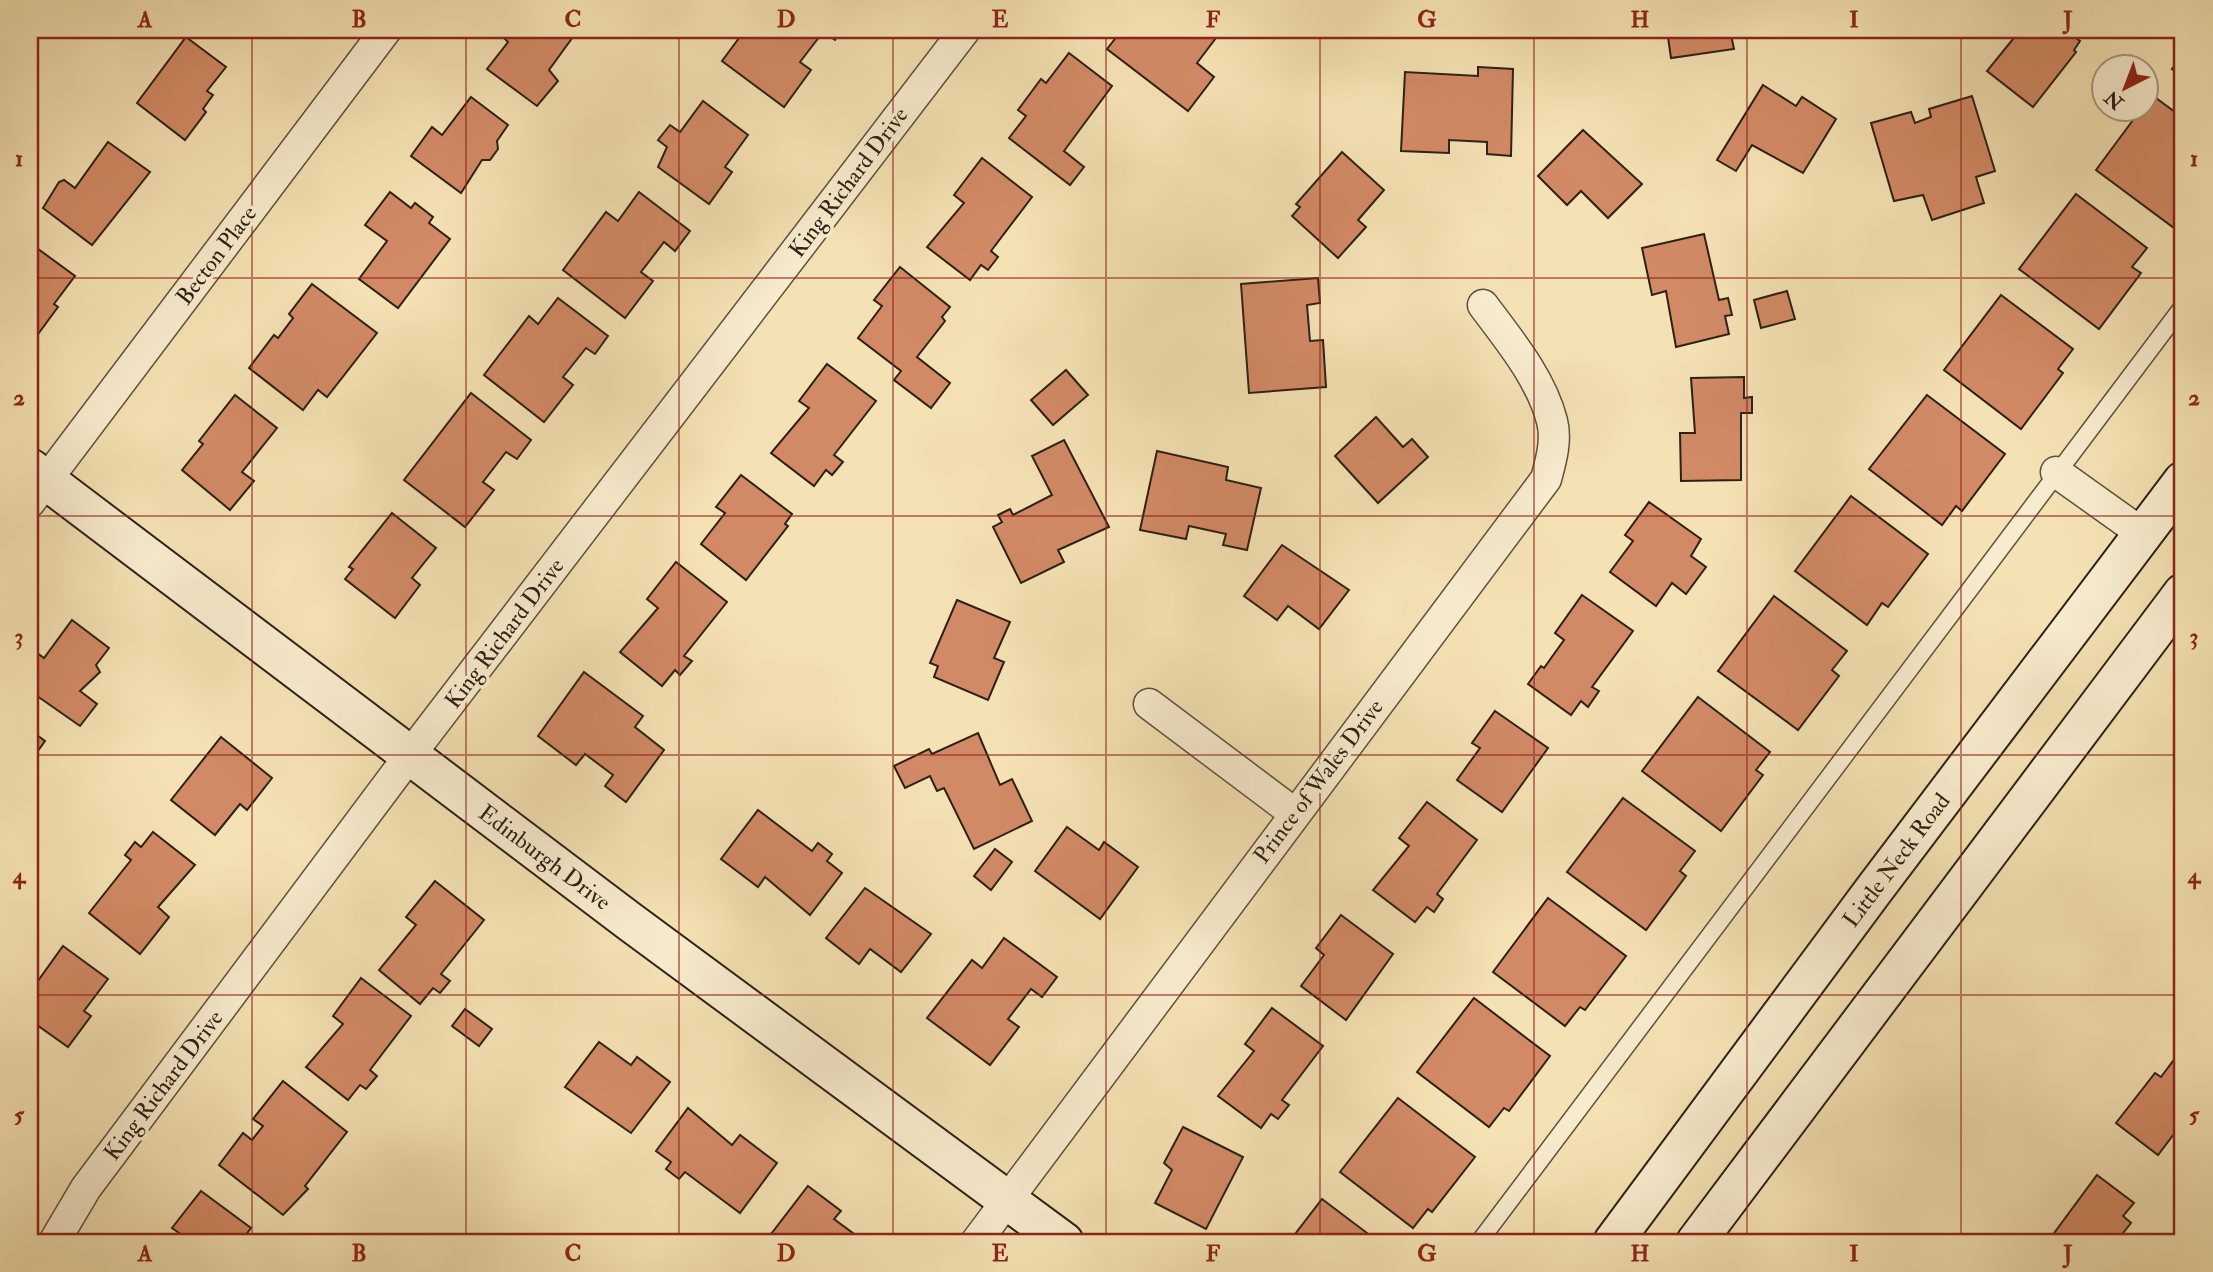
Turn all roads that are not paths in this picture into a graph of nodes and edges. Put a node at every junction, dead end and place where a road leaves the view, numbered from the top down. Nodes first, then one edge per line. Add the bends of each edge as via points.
1 (386, 30) edge
2 (965, 30) edge
3 (1483, 305) dead end
4 (2183, 306) edge
5 (2056, 472) junction
6 (2183, 481) edge
7 (35, 484) edge
8 (2143, 534) junction
9 (2183, 593) edge
10 (1149, 704) dead end
11 (410, 755) junction
12 (1294, 813) junction
13 (1007, 1201) junction
14 (54, 1242) edge
15 (976, 1242) edge
16 (1064, 1242) edge
17 (1479, 1242) edge
18 (1612, 1242) edge
19 (1696, 1242) edge

1 - 7 street, Becton Place
2 - 11 street, King Richard Drive
3 - 12 street, Prince of Wales Drive via 1517,351 1553,422 1554,452 1546,479
4 - 5 lane
5 - 8 street
5 - 17 lane
6 - 8 street, Little Neck Road
7 - 11 street, Edinburgh Drive
8 - 18 street, Little Neck Road
9 - 19 street
10 - 12 street
11 - 13 street, Edinburgh Drive
11 - 14 street, King Richard Drive via 86,1188
12 - 13 street, Prince of Wales Drive
13 - 15 street, Prince of Wales Drive
13 - 16 street, Edinburgh Drive

